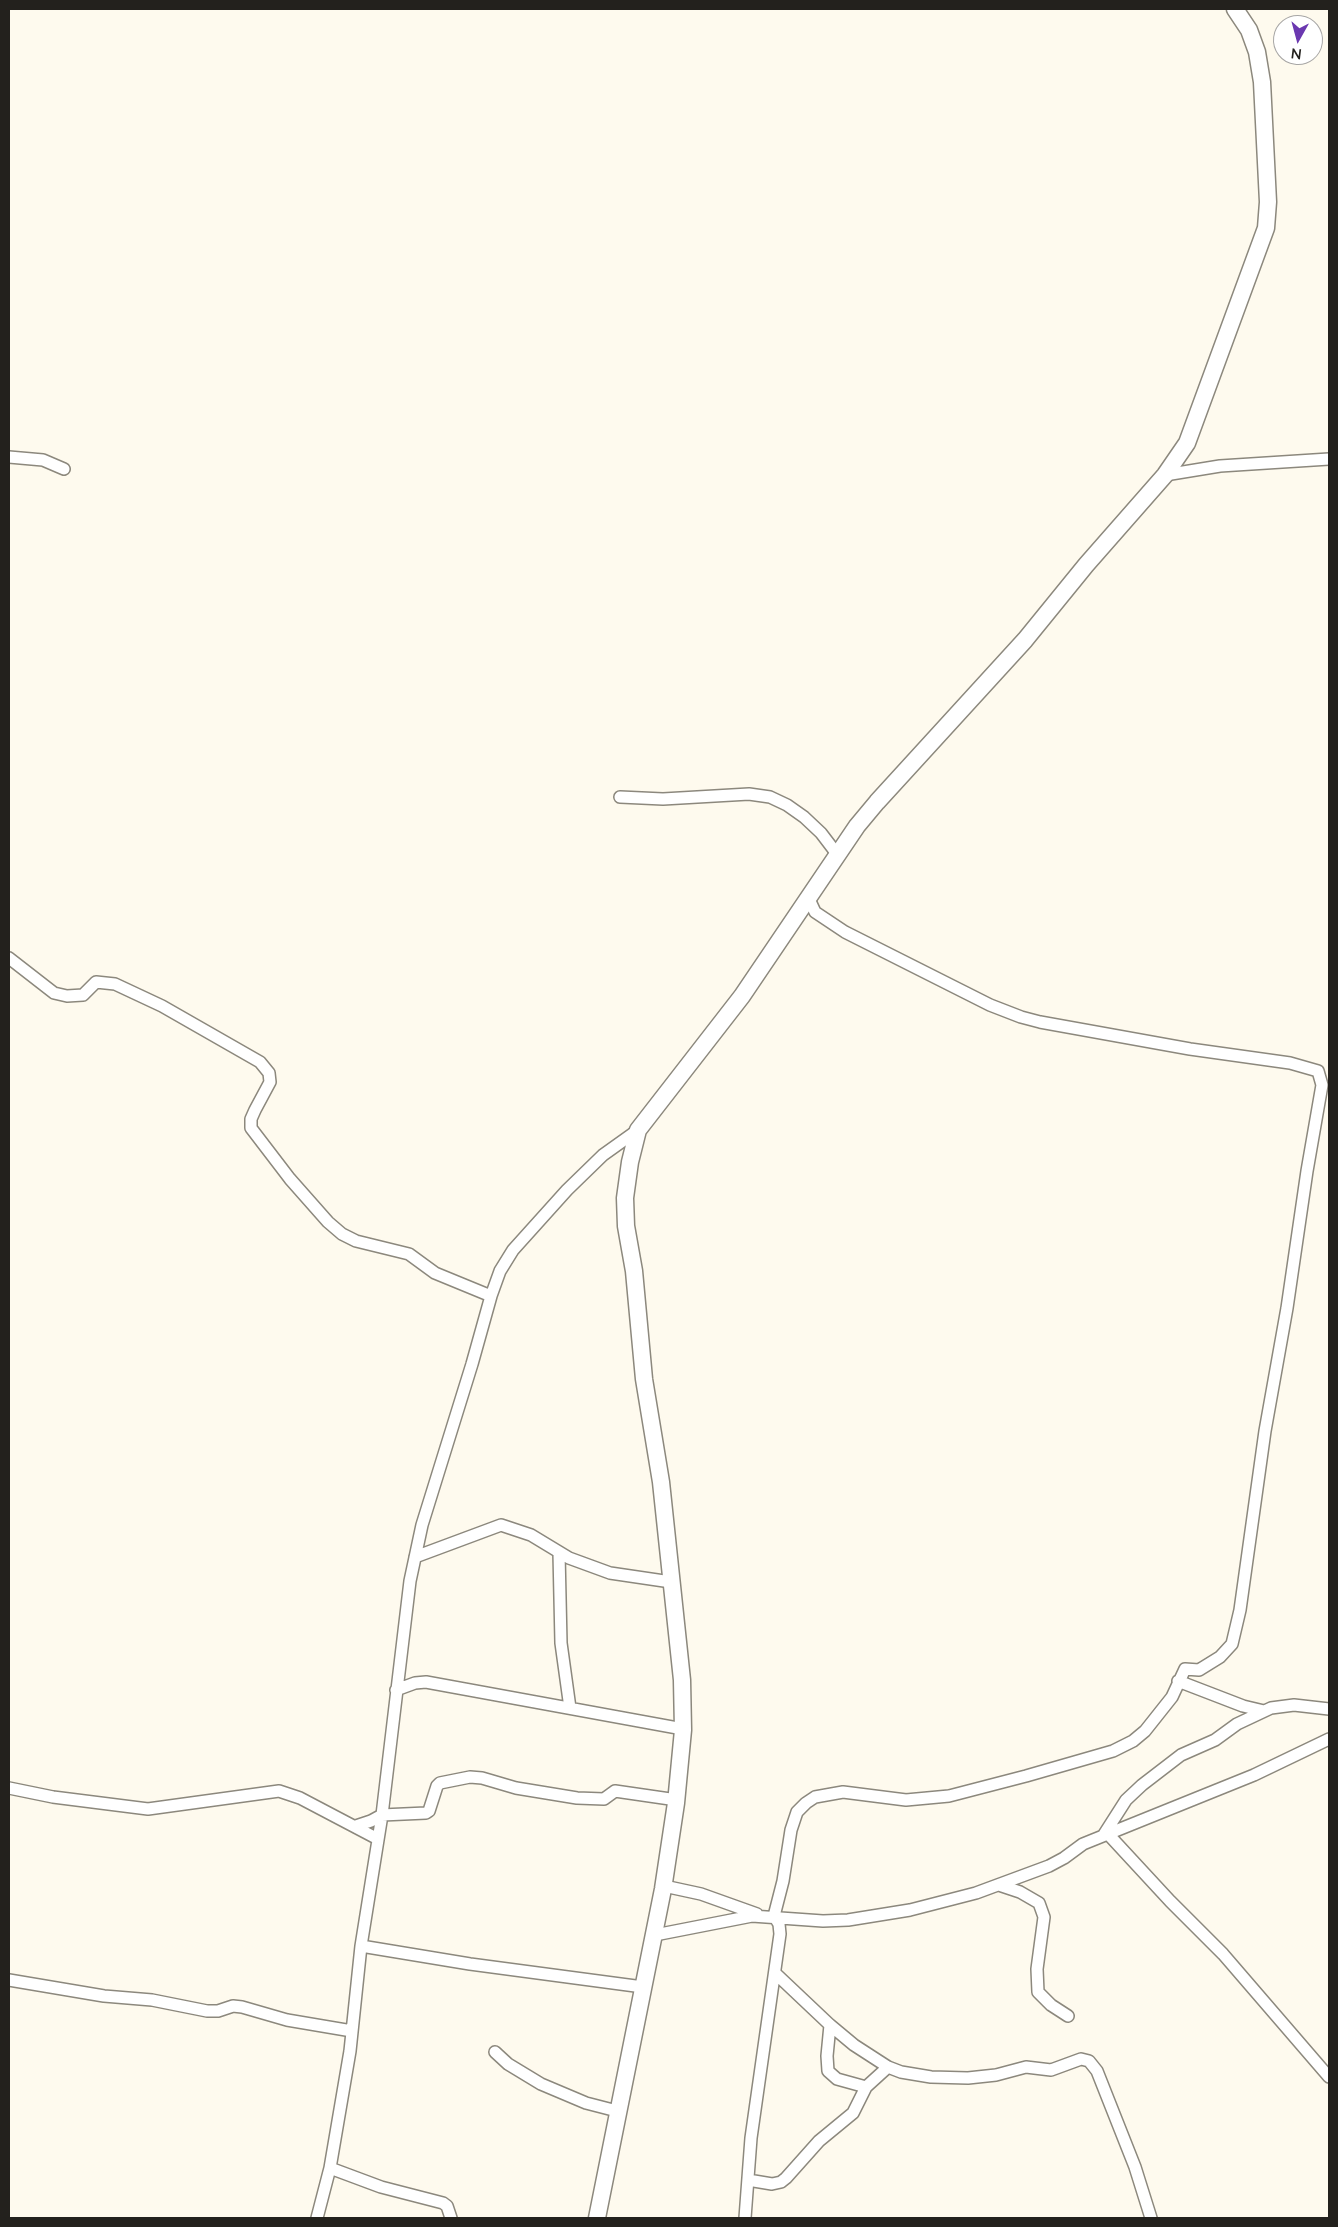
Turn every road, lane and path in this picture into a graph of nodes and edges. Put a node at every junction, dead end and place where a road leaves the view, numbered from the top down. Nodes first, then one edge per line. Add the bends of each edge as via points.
1 (1235, 9) edge
2 (9, 457) edge
3 (1329, 459) edge
4 (64, 470) dead end
5 (1165, 475) junction
6 (620, 797) dead end
7 (837, 854) junction
8 (808, 899) junction
9 (9, 958) edge
10 (1324, 1071) edge
11 (638, 1130) junction
12 (491, 1296) junction
13 (559, 1553) junction
14 (415, 1557) junction
15 (671, 1582) junction
16 (1178, 1681) junction
17 (396, 1690) junction
18 (570, 1708) junction
19 (1329, 1709) edge
20 (1264, 1711) junction
21 (683, 1729) junction
22 (1329, 1739) edge
23 (9, 1788) edge
24 (677, 1800) junction
25 (382, 1815) junction
26 (356, 1826) junction
27 (1106, 1835) junction
28 (378, 1839) junction
29 (999, 1885) junction
30 (664, 1886) junction
31 (768, 1916) junction
32 (655, 1935) junction
33 (361, 1946) junction
34 (775, 1972) junction
35 (9, 1980) edge
36 (643, 1987) junction
37 (1068, 2016) dead end
38 (830, 2025) junction
39 (352, 2031) junction
40 (495, 2052) dead end
41 (888, 2068) junction
42 (1329, 2077) edge
43 (866, 2088) junction
44 (617, 2112) junction
45 (330, 2168) junction
46 (748, 2180) junction
47 (317, 2218) edge
48 (451, 2218) edge
49 (596, 2218) edge
50 (745, 2218) edge
51 (1150, 2218) edge

1 - 5 street via 1249,30 1262,82 1268,202 1266,228 1187,443
2 - 4 street via 43,460
3 - 5 street via 1220,466
5 - 7 street via 1025,640 877,802
6 - 7 street via 749,794 770,797 788,804 804,817
7 - 8 street
8 - 10 street via 823,919 845,932 990,1005 1021,1016 1040,1022
8 - 11 street via 742,996
9 - 12 street via 54,992 67,996 83,995 96,982 115,984 162,1006 260,1062 269,1073 270,1082 251,1119 251,1128 328,1222 356,1241 404,1252 435,1273
10 - 16 street via 1265,1431 1235,1639 1211,1664 1199,1670 1185,1669
11 - 12 street via 603,1155 536,1224 513,1250 500,1271
11 - 15 street via 625,1198 626,1226 634,1272 644,1379 662,1482
12 - 14 street
13 - 14 street via 531,1535 501,1525
13 - 15 street via 610,1573
13 - 18 street via 561,1643
14 - 17 street
15 - 21 street via 682,1680
16 - 20 street
16 - 31 street via 1172,1697 1145,1732 1113,1751 949,1796 906,1800 843,1792 810,1800 794,1819 783,1881
17 - 18 street via 426,1682
17 - 25 street
18 - 21 street
19 - 20 street via 1283,1705
20 - 27 street via 1162,1768 1126,1800
21 - 24 street
22 - 27 street via 1254,1775
23 - 26 street via 148,1809 279,1791
24 - 25 street via 615,1791 604,1799 577,1798 470,1777 440,1783 430,1811 426,1813
24 - 30 street
25 - 26 street
25 - 28 street
26 - 28 street
27 - 29 street via 1082,1844 1049,1866
27 - 42 street via 1223,1954
28 - 33 street
29 - 31 street via 917,1908 848,1920
29 - 37 street via 1020,1892 1039,1904 1044,1917 1037,1969 1038,1992
30 - 31 street via 701,1894
30 - 32 street
31 - 32 street via 730,1919
31 - 34 street via 780,1929
32 - 36 street
33 - 36 street via 478,1966
33 - 39 street
34 - 38 street
34 - 46 street
35 - 39 street via 104,1996 152,2000 207,2012 242,2007 287,2020
36 - 44 street
38 - 41 street
38 - 43 street via 826,2056 828,2071 837,2080
39 - 45 street
40 - 44 street via 541,2084
41 - 43 street
41 - 51 street via 915,2075 968,2078 1026,2067 1051,2070 1081,2059 1089,2061 1097,2071 1135,2167
43 - 46 street via 852,2113 781,2182 772,2184
44 - 49 street
45 - 47 street
45 - 48 street via 381,2188 444,2203
46 - 50 street

